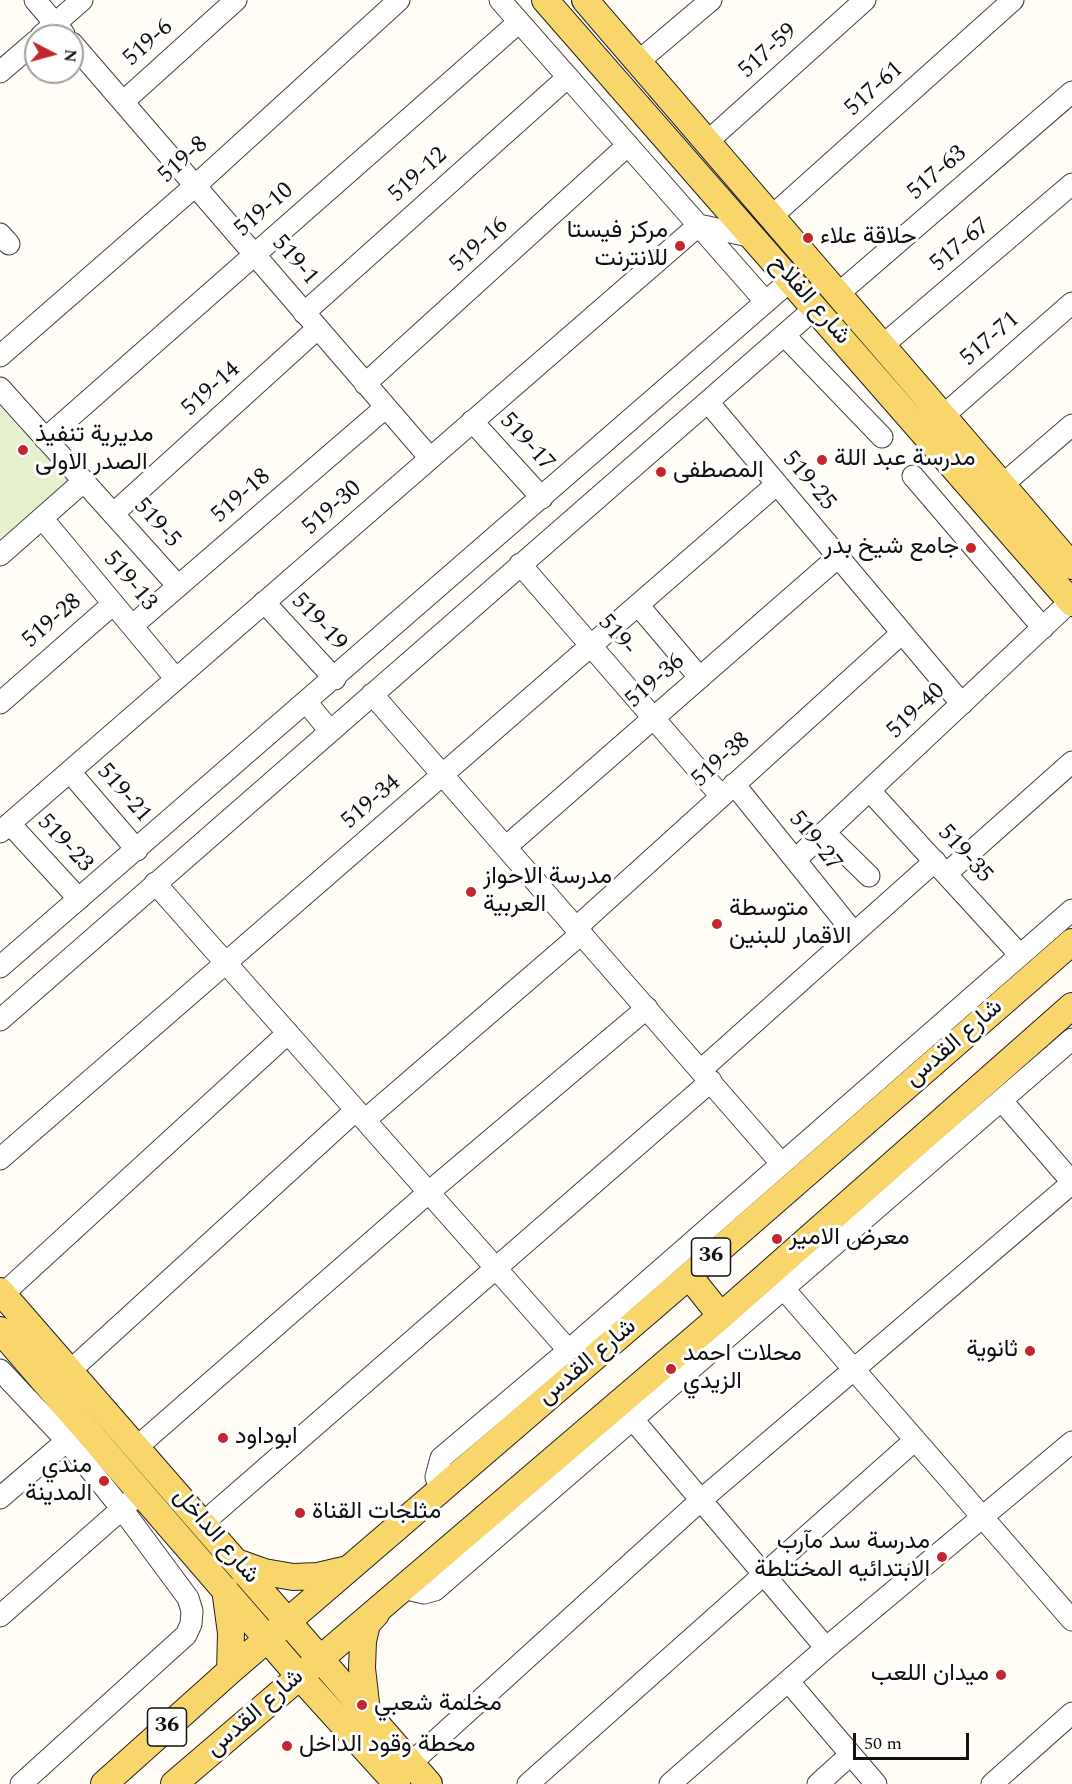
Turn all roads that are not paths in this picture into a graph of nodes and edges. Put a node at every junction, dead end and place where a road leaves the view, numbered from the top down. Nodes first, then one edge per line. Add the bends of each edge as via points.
1 (35, 0) edge
2 (82, 0) edge
3 (236, 0) edge
4 (399, 0) edge
5 (500, 0) edge
6 (545, 0) edge
7 (585, 0) edge
8 (711, 0) edge
9 (865, 0) edge
10 (1013, 0) edge
11 (519, 22) junction
12 (49, 24) edge
13 (61, 24) edge
14 (24, 51) edge
15 (84, 57) edge
16 (639, 61) junction
17 (0, 72) edge
18 (568, 77) junction
19 (1072, 92) edge
20 (123, 102) junction
21 (707, 142) junction
22 (628, 145) junction
23 (1072, 184) edge
24 (195, 186) junction
25 (771, 217) junction
26 (699, 225) junction
27 (753, 237) junction
28 (255, 255) junction
29 (791, 280) junction
30 (838, 294) junction
31 (766, 302) junction
32 (1072, 303) edge
33 (815, 308) junction
34 (311, 321) junction
35 (784, 335) junction
36 (882, 346) junction
37 (0, 356) edge
38 (365, 384) junction
39 (0, 388) edge
40 (708, 402) junction
41 (386, 407) junction
42 (943, 416) junction
43 (472, 421) junction
44 (1072, 425) edge
45 (882, 437) dead end
46 (45, 439) junction
47 (430, 458) junction
48 (913, 476) dead end
49 (84, 481) junction
50 (777, 484) junction
51 (1002, 485) junction
52 (542, 498) junction
53 (113, 514) junction
54 (42, 518) junction
55 (0, 555) edge
56 (838, 557) junction
57 (520, 564) junction
58 (1072, 566) edge
59 (178, 586) junction
60 (1072, 602) edge
61 (264, 603) junction
62 (113, 604) junction
63 (639, 605) junction
64 (132, 626) junction
65 (1043, 628) junction
66 (902, 633) junction
67 (591, 646) junction
68 (700, 678) junction
69 (176, 679) junction
70 (335, 679) junction
71 (372, 694) junction
72 (0, 703) edge
73 (307, 703) junction
74 (962, 704) junction
75 (654, 718) junction
76 (330, 731) junction
77 (1072, 762) edge
78 (70, 772) junction
79 (444, 774) junction
80 (728, 790) junction
81 (870, 790) junction
82 (5, 828) edge
83 (824, 832) junction
84 (507, 846) junction
85 (137, 850) junction
86 (796, 859) junction
87 (941, 868) junction
88 (869, 876) dead end
89 (155, 883) junction
90 (79, 899) junction
91 (1072, 910) edge
92 (580, 930) junction
93 (854, 933) junction
94 (1072, 942) edge
95 (1020, 955) junction
96 (226, 963) junction
97 (0, 966) edge
98 (1072, 1006) edge
99 (647, 1008) junction
100 (0, 1020) edge
101 (288, 1033) junction
102 (1072, 1039) edge
103 (706, 1075) junction
104 (1002, 1101) junction
105 (360, 1115) junction
106 (0, 1159) edge
107 (781, 1163) junction
108 (1072, 1183) edge
109 (429, 1192) junction
110 (497, 1269) junction
111 (689, 1276) junction
112 (777, 1281) junction
113 (2, 1292) edge
114 (721, 1316) junction
115 (0, 1330) edge
116 (21, 1354) junction
117 (576, 1358) junction
118 (71, 1370) junction
119 (0, 1371) edge
120 (855, 1371) junction
121 (626, 1411) junction
122 (76, 1434) junction
123 (915, 1440) junction
124 (1072, 1442) edge
125 (137, 1447) junction
126 (141, 1491) junction
127 (0, 1498) edge
128 (701, 1500) junction
129 (122, 1509) junction
130 (982, 1516) junction
131 (204, 1523) junction
132 (238, 1563) junction
133 (347, 1569) junction
134 (765, 1576) junction
135 (225, 1589) junction
136 (383, 1605) junction
137 (1068, 1608) edge
138 (0, 1616) edge
139 (288, 1620) junction
140 (267, 1639) junction
141 (826, 1648) junction
142 (321, 1658) junction
143 (230, 1671) junction
144 (300, 1677) junction
145 (789, 1682) junction
146 (367, 1712) junction
147 (1072, 1713) edge
148 (849, 1756) junction
149 (411, 1762) junction
150 (21, 1784) edge
151 (104, 1784) edge
152 (174, 1784) edge
153 (397, 1784) edge
154 (429, 1784) edge
155 (528, 1784) edge
156 (670, 1784) edge
157 (818, 1784) edge
158 (876, 1784) edge
159 (992, 1784) edge

1 - 12 street
2 - 13 street
3 - 20 street, 519-6
4 - 24 street, 519-8
5 - 11 street
6 - 27 main road, شارع الفلاح
7 - 16 main road, شارع الفلاح
8 - 16 street
9 - 21 street, 517-59
10 - 25 street, 517-61
11 - 18 street
11 - 28 street, 519-10
14 - 17 street
15 - 20 street, 519-1
16 - 21 main road, شارع الفلاح
18 - 22 street
18 - 34 street, 519-12
19 - 30 street, 517-63
20 - 24 street, 519-1
21 - 25 main road, شارع الفلاح
22 - 26 street
22 - 38 street, 519-16
23 - 36 street, 517-67
24 - 28 street, 519-1
24 - 37 street, 519-8
25 - 30 main road, شارع الفلاح
26 - 27 street
26 - 31 street
26 - 43 street, 519-30
27 - 29 main road, شارع الفلاح
28 - 34 street, 519-1
28 - 46 street, 519-10
29 - 31 street
29 - 33 main road, شارع الفلاح
30 - 36 main road, شارع الفلاح
31 - 52 street
32 - 42 street, 517-71
33 - 35 street
33 - 60 main road, شارع الفلاح
34 - 38 street, 519-1
34 - 53 street, 519-14
35 - 40 street
35 - 45 street
36 - 42 main road, شارع الفلاح
38 - 41 street, 519-1
39 - 46 street, 519-5
40 - 50 street, 519-25
40 - 57 street
41 - 47 street, 519-1
41 - 59 street, 519-18
42 - 51 main road, شارع الفلاح
43 - 47 street, 519-30
43 - 52 street, 519-17
44 - 51 street
46 - 49 street, 519-5
47 - 61 street, 519-30
48 - 65 street
49 - 53 street, 519-5
49 - 54 street
50 - 56 street, 519-25
50 - 63 street, 519-34
51 - 58 main road, شارع الفلاح
52 - 70 street
53 - 59 street, 519-5
54 - 55 street
54 - 62 street, 519-13
56 - 66 street, 519-25
56 - 68 street, 519-36
57 - 67 street, 519-
57 - 71 street
59 - 64 street, 519-18
60 - 65 street, 519-40
61 - 69 street, 519-30
61 - 70 street, 519-19
62 - 64 street, 519-13
62 - 72 street, 519-28
63 - 67 street, 519-34
63 - 68 street
64 - 69 street, 519-13
65 - 74 street, 519-40
66 - 74 street, 519-25
66 - 80 street, 519-38
67 - 75 street, 519-
67 - 79 street, 519-34
68 - 75 street, 519-36
69 - 78 street, 519-30
70 - 73 street
71 - 76 street
71 - 79 street
73 - 76 street
73 - 85 street
74 - 81 street, 519-40
75 - 80 street, 519-
75 - 84 street, 519-36
76 - 89 street
77 - 87 street
78 - 82 street, 519-30
78 - 85 street, 519-21
79 - 84 street
79 - 96 street, 519-34
80 - 86 street, 519-27
80 - 92 street, 519-38
81 - 83 street, 519-40
81 - 87 street, 519-35
82 - 90 street, 519-23
83 - 86 street, 519-40
83 - 88 street
84 - 92 street
85 - 90 street
86 - 93 street, 519-27
87 - 93 street
87 - 95 street, 519-35
89 - 96 street
89 - 100 street
90 - 97 street
91 - 95 street
92 - 99 street
92 - 105 street, 519-38
93 - 103 street
94 - 111 main road, شارع القدس / 36
95 - 107 street
96 - 101 street
96 - 106 street, 519-34
98 - 112 main road, شارع القدس / 36
99 - 103 street
99 - 109 street
101 - 105 street
101 - 113 street
102 - 104 street
103 - 107 street
103 - 110 street
104 - 108 street
104 - 112 street
105 - 109 street
105 - 118 street, 519-38
107 - 117 street
108 - 120 street
109 - 110 street
109 - 125 street
110 - 117 street
110 - 131 street
111 - 114 main road
111 - 117 main road, شارع القدس / 36
112 - 114 main road, شارع القدس / 36
112 - 120 street
112 - 121 street
113 - 118 main road, شارع الداخل
114 - 121 main road, شارع القدس / 36
115 - 116 main road, شارع الداخل
116 - 119 street
116 - 122 main road, شارع الداخل
117 - 133 main road, شارع القدس / 36 via 440,1489
118 - 125 main road, شارع الداخل
119 - 122 street
120 - 123 street
120 - 128 street
121 - 128 street
121 - 136 main road, شارع القدس / 36
122 - 126 main road, شارع الداخل
122 - 127 street
122 - 129 street
123 - 130 street
123 - 134 street
124 - 130 street
125 - 131 main road, شارع الداخل
126 - 129 street
126 - 135 main road, شارع الداخل
128 - 134 street
128 - 149 street
129 - 138 street
129 - 150 street via 188,1598 191,1624 186,1635
130 - 137 street
130 - 141 street
131 - 132 main road, شارع الداخل
132 - 133 main road via 293,1577
132 - 139 main road, شارع الداخل
133 - 139 main road, شارع القدس / 36
134 - 141 street
134 - 155 street
135 - 140 main road, شارع الداخل
135 - 143 main road via 231,1633
136 - 142 main road, شارع القدس / 36
136 - 146 main road via 367,1624 363,1641
139 - 140 main road, شارع القدس / 36
139 - 142 main road, شارع الداخل
140 - 143 main road, شارع القدس / 36
140 - 144 main road, شارع الداخل
141 - 145 street
142 - 144 main road, شارع القدس / 36
142 - 146 main road, شارع الداخل
143 - 151 main road, شارع القدس / 36
144 - 152 main road, شارع القدس / 36
144 - 153 main road, شارع الداخل
145 - 148 street
145 - 156 street
146 - 149 main road, شارع الداخل
147 - 159 street
148 - 157 street
148 - 158 street
149 - 154 main road, شارع الداخل

